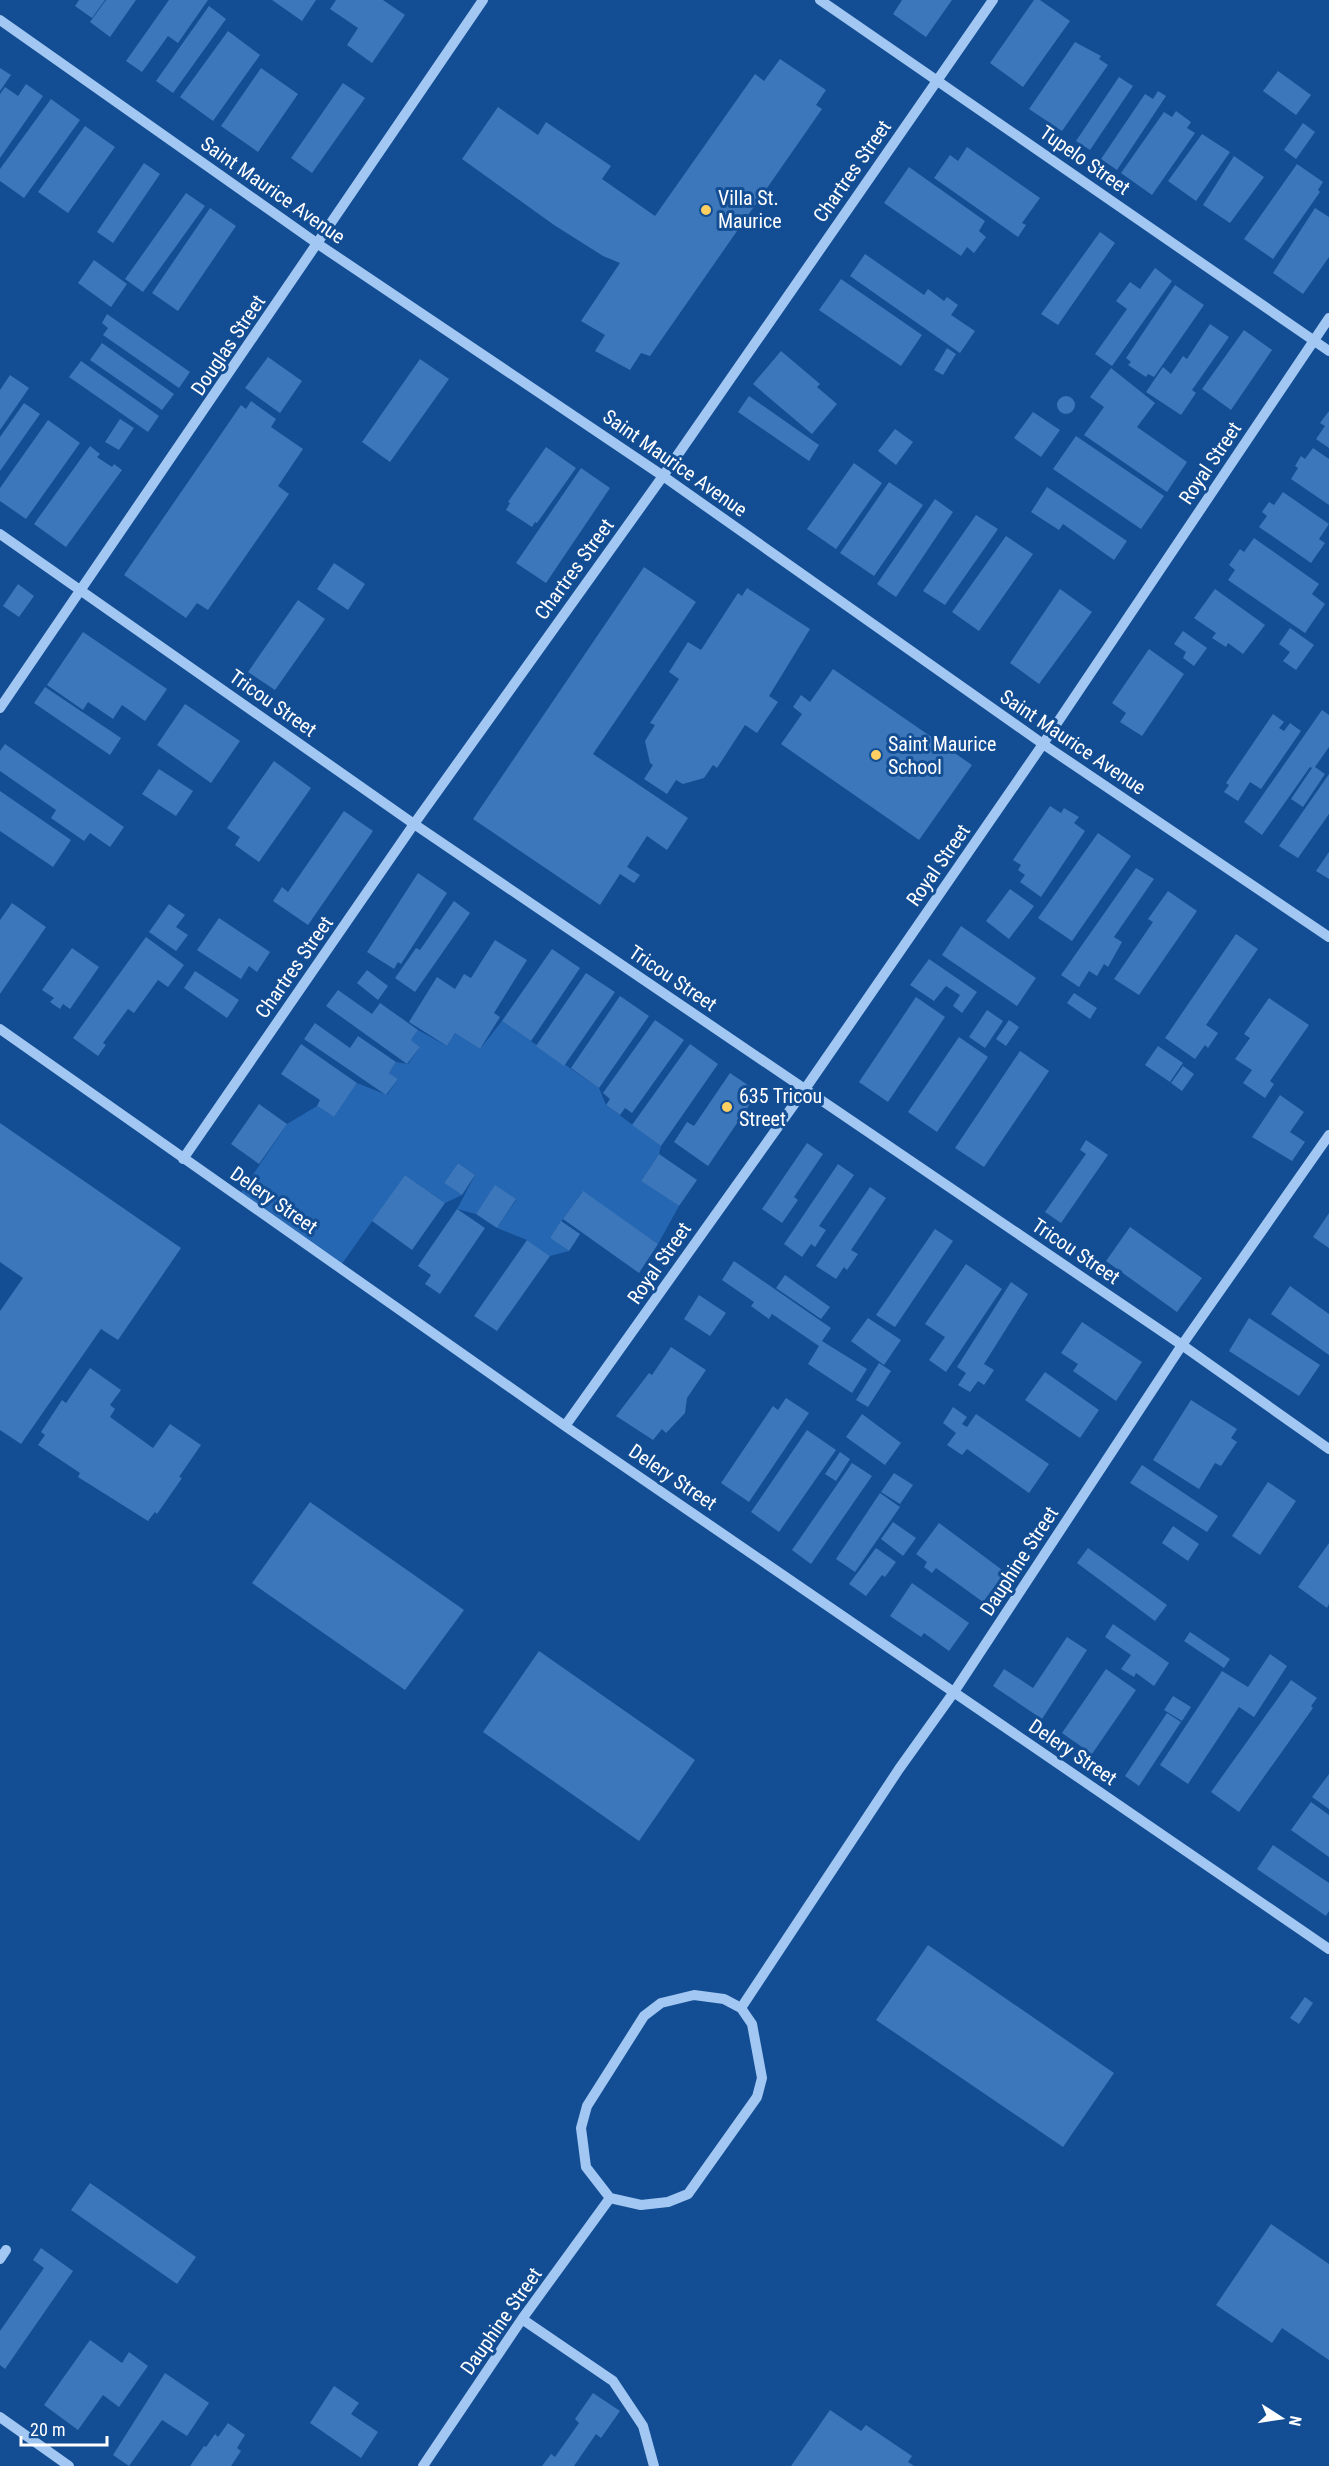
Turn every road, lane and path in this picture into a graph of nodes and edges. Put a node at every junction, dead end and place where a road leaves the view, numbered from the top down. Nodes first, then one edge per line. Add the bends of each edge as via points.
1 (483, 0) edge
2 (820, 0) edge
3 (993, 0) edge
4 (0, 20) edge
5 (938, 80) junction
6 (318, 244) junction
7 (1329, 318) edge
8 (1313, 340) junction
9 (1329, 351) edge
10 (663, 476) junction
11 (0, 534) edge
12 (82, 590) junction
13 (0, 708) edge
14 (1043, 744) junction
15 (414, 824) junction
16 (1329, 937) edge
17 (0, 1029) edge
18 (805, 1089) junction
19 (1329, 1135) edge
20 (183, 1159) junction
21 (1182, 1345) junction
22 (566, 1426) junction
23 (1329, 1449) edge
24 (954, 1692) junction
25 (1329, 1949) edge
26 (741, 2008) junction
27 (610, 2198) junction
28 (522, 2319) junction
29 (0, 2418) edge
30 (69, 2466) edge
31 (423, 2466) edge
32 (654, 2466) edge

1 - 6 street, Douglas Street
2 - 5 street, Tupelo Street
3 - 5 street, Chartres Street
4 - 6 street, Saint Maurice Avenue
5 - 8 street, Tupelo Street
5 - 10 street, Chartres Street
6 - 10 street, Saint Maurice Avenue
6 - 12 street, Douglas Street
7 - 8 street, Royal Street
8 - 9 street, Tupelo Street
8 - 14 street, Royal Street
10 - 14 street, Saint Maurice Avenue
10 - 15 street, Chartres Street
11 - 12 street, Tricou Street
12 - 13 street, Douglas Street
12 - 15 street, Tricou Street
14 - 16 street, Saint Maurice Avenue
14 - 18 street, Royal Street
15 - 18 street, Tricou Street
15 - 20 street, Chartres Street
17 - 20 street, Delery Street
18 - 21 street, Tricou Street
18 - 22 street, Royal Street
19 - 21 street, Dauphine Street
20 - 22 street, Delery Street
21 - 23 street, Tricou Street
21 - 24 street, Dauphine Street
22 - 24 street, Delery Street
24 - 25 street, Delery Street
24 - 26 street, Dauphine Street
26 - 27 street via 757,2041 762,2078 757,2097 688,2194 668,2202 641,2205
26 - 27 street via 724,1999 694,1995 661,2003 644,2016 587,2106 581,2128 586,2167
27 - 28 street, Dauphine Street
28 - 31 street, Dauphine Street
28 - 32 street via 613,2381 643,2426
29 - 30 street

